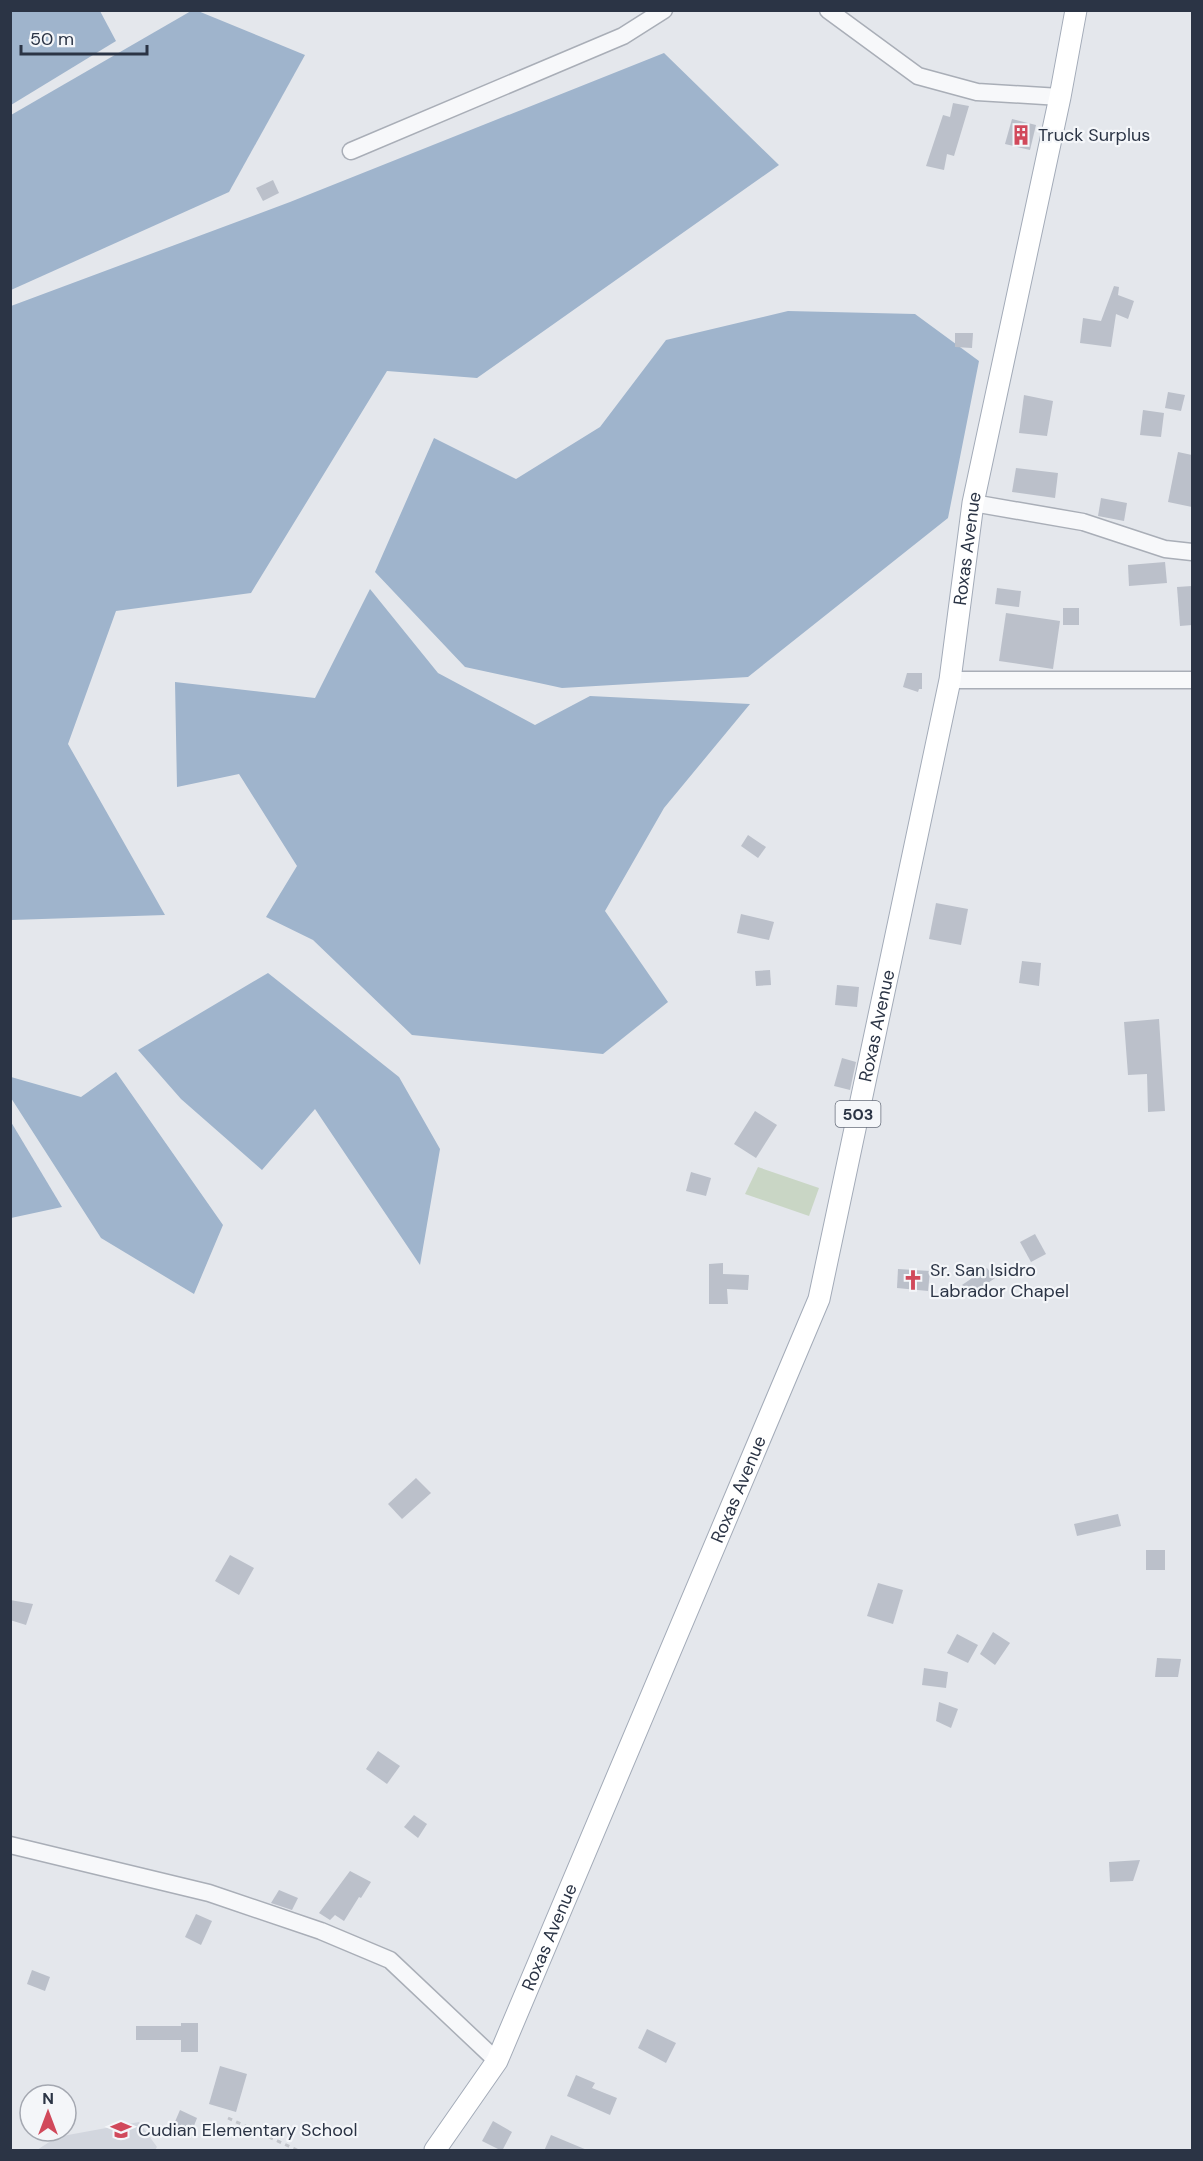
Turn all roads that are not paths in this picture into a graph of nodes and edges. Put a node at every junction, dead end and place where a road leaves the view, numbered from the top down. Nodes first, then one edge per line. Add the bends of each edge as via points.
1 (664, 10) edge
2 (828, 10) edge
3 (1076, 10) edge
4 (1060, 97) junction
5 (351, 151) dead end
6 (973, 503) junction
7 (1192, 552) edge
8 (950, 680) junction
9 (1192, 680) edge
10 (10, 1845) edge
11 (496, 2061) junction
12 (435, 2151) edge

1 - 5 street via 623,36
2 - 4 street via 918,76 977,92
3 - 4 main road, Roxas Avenue / 503
4 - 6 main road, Roxas Avenue / 503
6 - 7 street via 1083,522 1165,549
6 - 8 main road, Roxas Avenue / 503
8 - 9 street
8 - 11 main road, Roxas Avenue / 503 via 819,1299
10 - 11 street via 209,1893 321,1931 390,1960
11 - 12 main road, Roxas Avenue / 503

